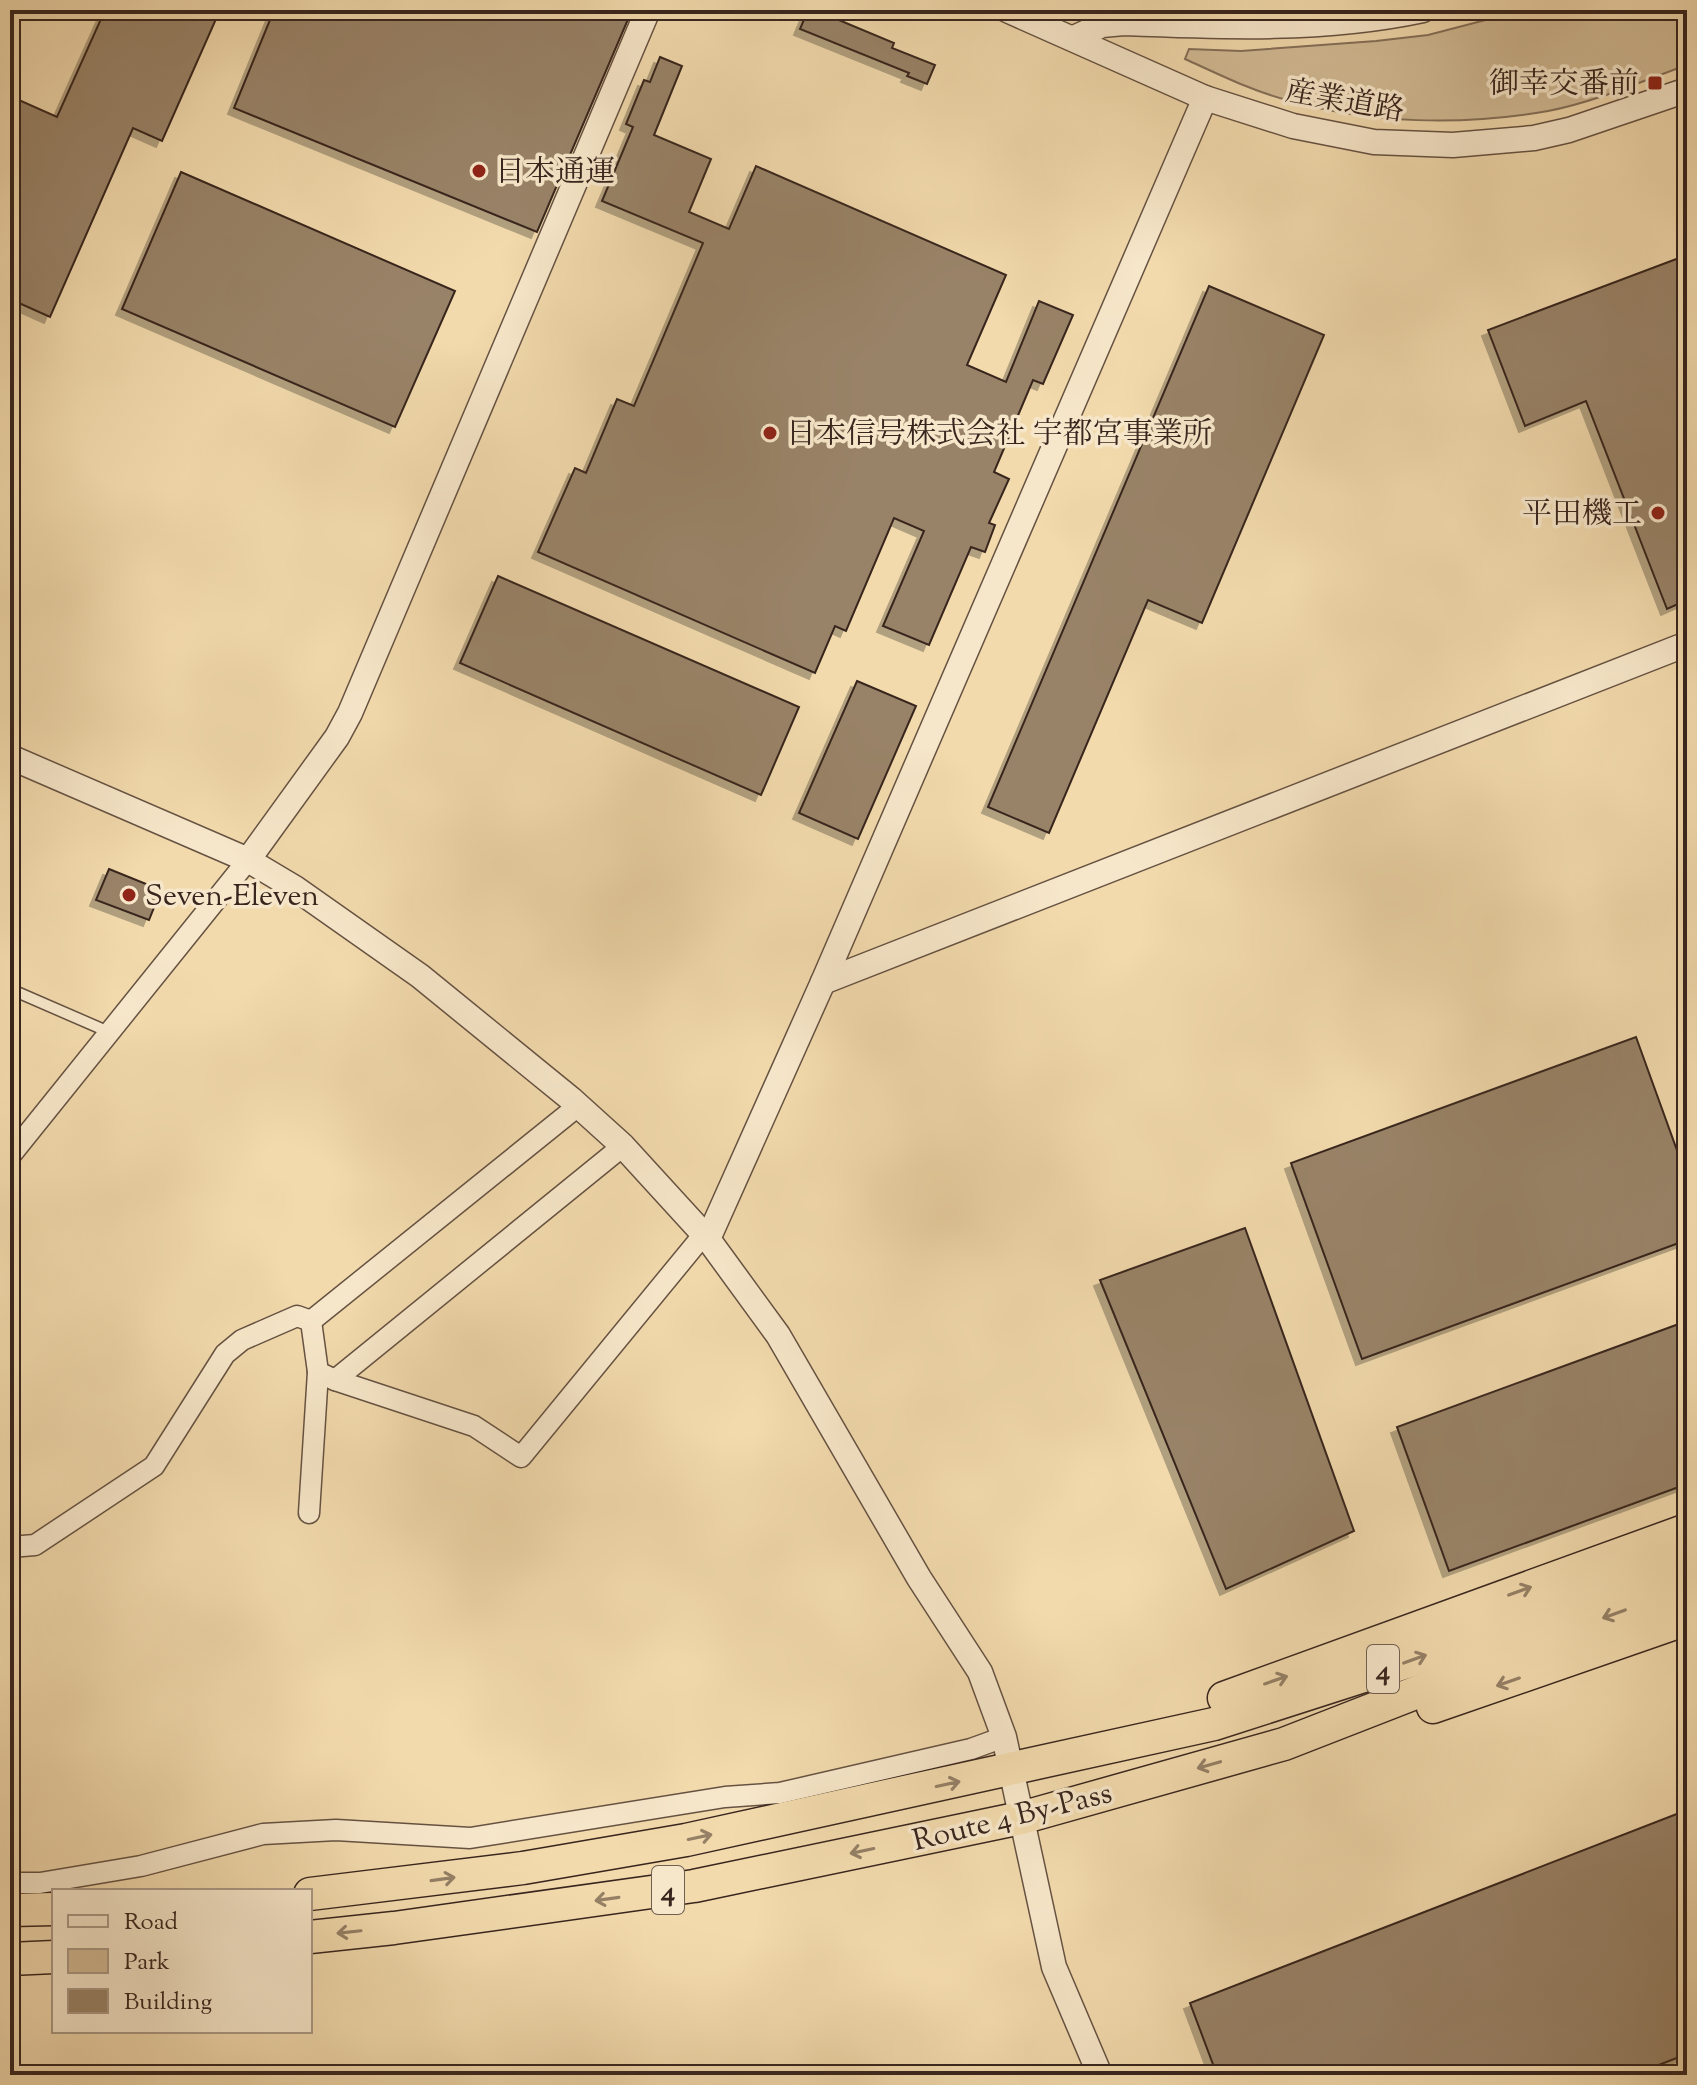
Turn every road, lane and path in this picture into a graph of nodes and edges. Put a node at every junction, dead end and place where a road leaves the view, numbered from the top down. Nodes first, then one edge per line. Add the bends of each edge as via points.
1 (648, 10) edge
2 (1007, 10) edge
3 (1423, 10) edge
4 (1074, 38) junction
5 (1687, 90) edge
6 (1205, 98) junction
7 (1687, 644) edge
8 (10, 757) edge
9 (248, 860) junction
10 (823, 982) junction
11 (10, 989) edge
12 (109, 1032) junction
13 (578, 1106) junction
14 (623, 1146) junction
15 (10, 1156) edge
16 (706, 1236) junction
17 (311, 1321) junction
18 (327, 1376) junction
19 (309, 1513) dead end
20 (1687, 1530) edge
21 (10, 1547) edge
22 (1687, 1558) edge
23 (1687, 1587) edge
24 (1687, 1619) edge
25 (1004, 1737) junction
26 (1284, 1744) junction
27 (1071, 1754) junction
28 (1012, 1771) junction
29 (1021, 1818) junction
30 (10, 1883) edge
31 (312, 1894) edge
32 (52, 1909) edge
33 (10, 1910) edge
34 (312, 1937) edge
35 (52, 1957) edge
36 (10, 1959) edge
37 (1100, 2075) edge

1 - 9 street via 350,713
2 - 4 street, 産業道路
3 - 4 street via 1280,26 1124,23 1102,25
4 - 6 street, 産業道路
5 - 6 street, 産業道路 via 1569,130 1453,145 1335,135
6 - 10 street
7 - 10 street
8 - 9 street
9 - 12 street
9 - 13 street via 420,976
10 - 16 street
11 - 12 lane
12 - 15 street
13 - 14 street
13 - 17 street
14 - 16 street
14 - 18 street
16 - 18 street via 521,1457 474,1426
16 - 25 street via 778,1335 980,1672
17 - 18 street
17 - 21 street via 297,1316 242,1340 225,1354 154,1466 35,1545
18 - 19 street
27 -> 20 highway
27 -> 22 highway, Route 4 By-Pass / 4 via 1214,1724 1410,1661
23 -> 26 highway, Route 4 By-Pass / 4
24 -> 26 highway via 1343,1738
25 - 28 street
25 - 30 street via 780,1793 470,1838 336,1830 263,1834 141,1866
26 -> 29 highway, Route 4 By-Pass / 4
27 - 28 highway, Route 4 By-Pass / 4
28 - 29 street
31 -> 28 highway, Route 4 By-Pass / 4 via 523,1868 686,1840
29 -> 34 highway, Route 4 By-Pass / 4 via 694,1886
29 - 37 street via 1054,1967
32 - 33 highway
35 - 36 highway

